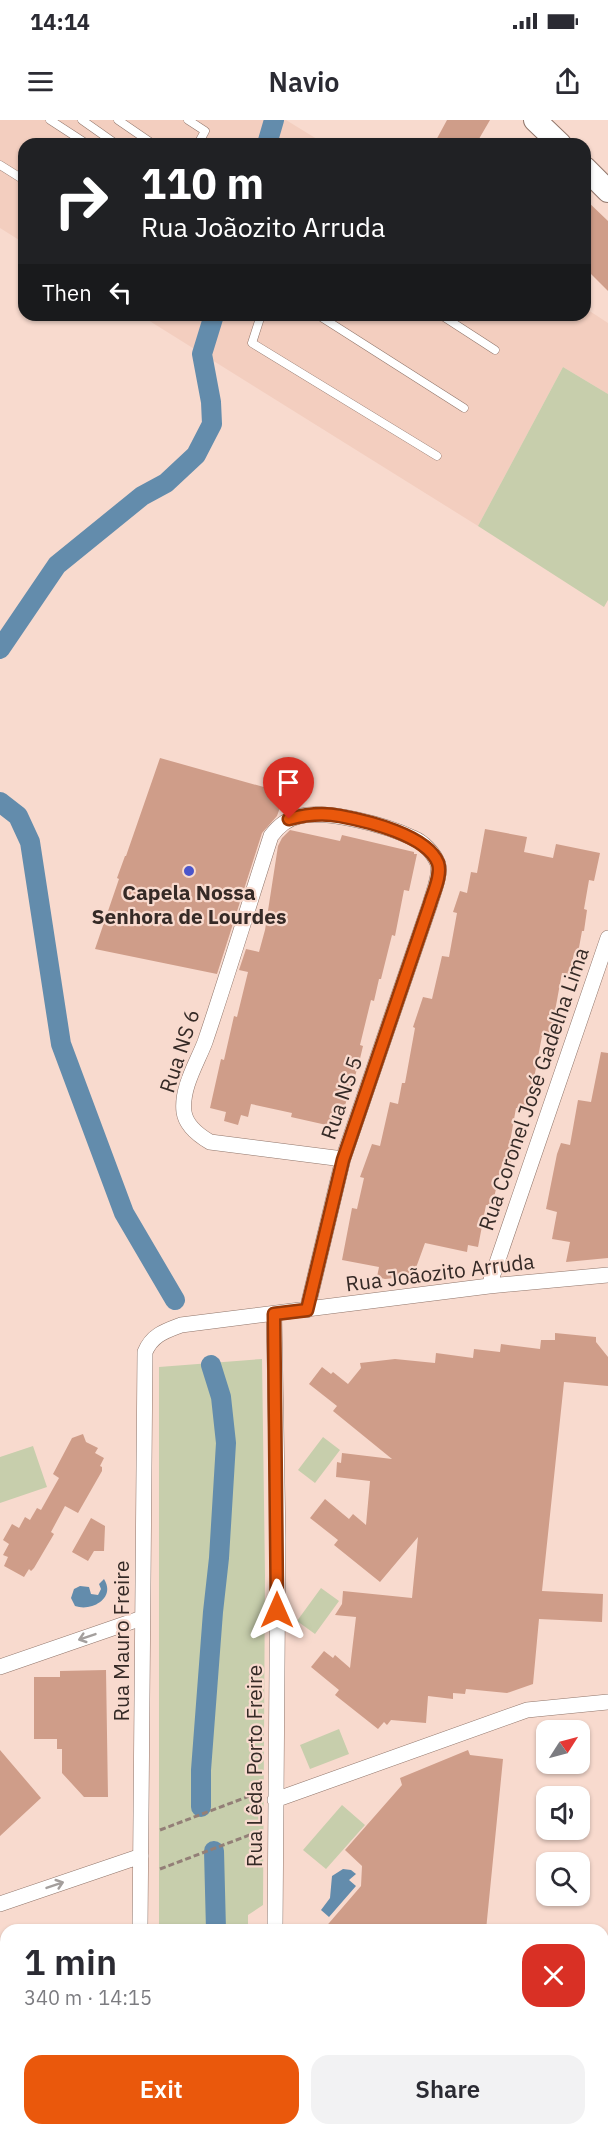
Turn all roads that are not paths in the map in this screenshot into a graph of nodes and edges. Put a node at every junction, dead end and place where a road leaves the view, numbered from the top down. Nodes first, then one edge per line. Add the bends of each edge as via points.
1 (50, 120) edge
2 (82, 120) edge
3 (118, 120) edge
4 (188, 120) edge
5 (535, 120) edge
6 (78, 138) edge
7 (108, 138) edge
8 (144, 138) edge
9 (201, 138) edge
10 (554, 138) edge
11 (0, 165) edge
12 (591, 174) edge
13 (18, 176) edge
14 (608, 191) edge
15 (259, 321) edge
16 (327, 321) edge
17 (450, 321) edge
18 (495, 351) dead end
19 (464, 408) dead end
20 (437, 456) dead end
21 (271, 836) joint
22 (608, 938) edge
23 (343, 1160) junction
24 (608, 1275) edge
25 (489, 1286) junction
26 (307, 1310) junction
27 (274, 1314) junction
28 (145, 1352) joint
29 (142, 1618) junction
30 (0, 1667) edge
31 (608, 1702) edge
32 (270, 1795) junction
33 (141, 1856) junction
34 (0, 1904) edge
35 (140, 1924) edge
36 (275, 1924) edge

1 - 6 lane
2 - 7 lane
3 - 8 lane
4 - 9 lane via 205,131
5 - 10 street
11 - 13 lane
12 - 14 street
15 - 20 lane via 252,343
16 - 19 lane
17 - 18 lane
21 - 23 street, Rua NS 6 via 185,1093 185,1116 196,1134 210,1142
21 - 23 street, Rua NS 5 via 289,819 338,815 414,838 433,854 439,866 430,904
22 - 25 street, Rua Coronel José Gadelha Lima
23 - 26 street, Rua NS 5
24 - 25 street, Rua Joãozito Arruda
25 - 26 street, Rua Joãozito Arruda
26 - 27 street, Rua Joãozito Arruda
27 - 28 street, Rua Joãozito Arruda via 181,1325 150,1340
27 - 32 street, Rua Lêda Porto Freire via 278,1539
28 - 29 street, Rua Mauro Freire
29 -> 30 street
29 - 33 street, Rua Mauro Freire
31 - 32 street via 526,1710
32 - 36 street, Rua Lêda Porto Freire
34 -> 33 street
33 - 35 street, Rua Mauro Freire

